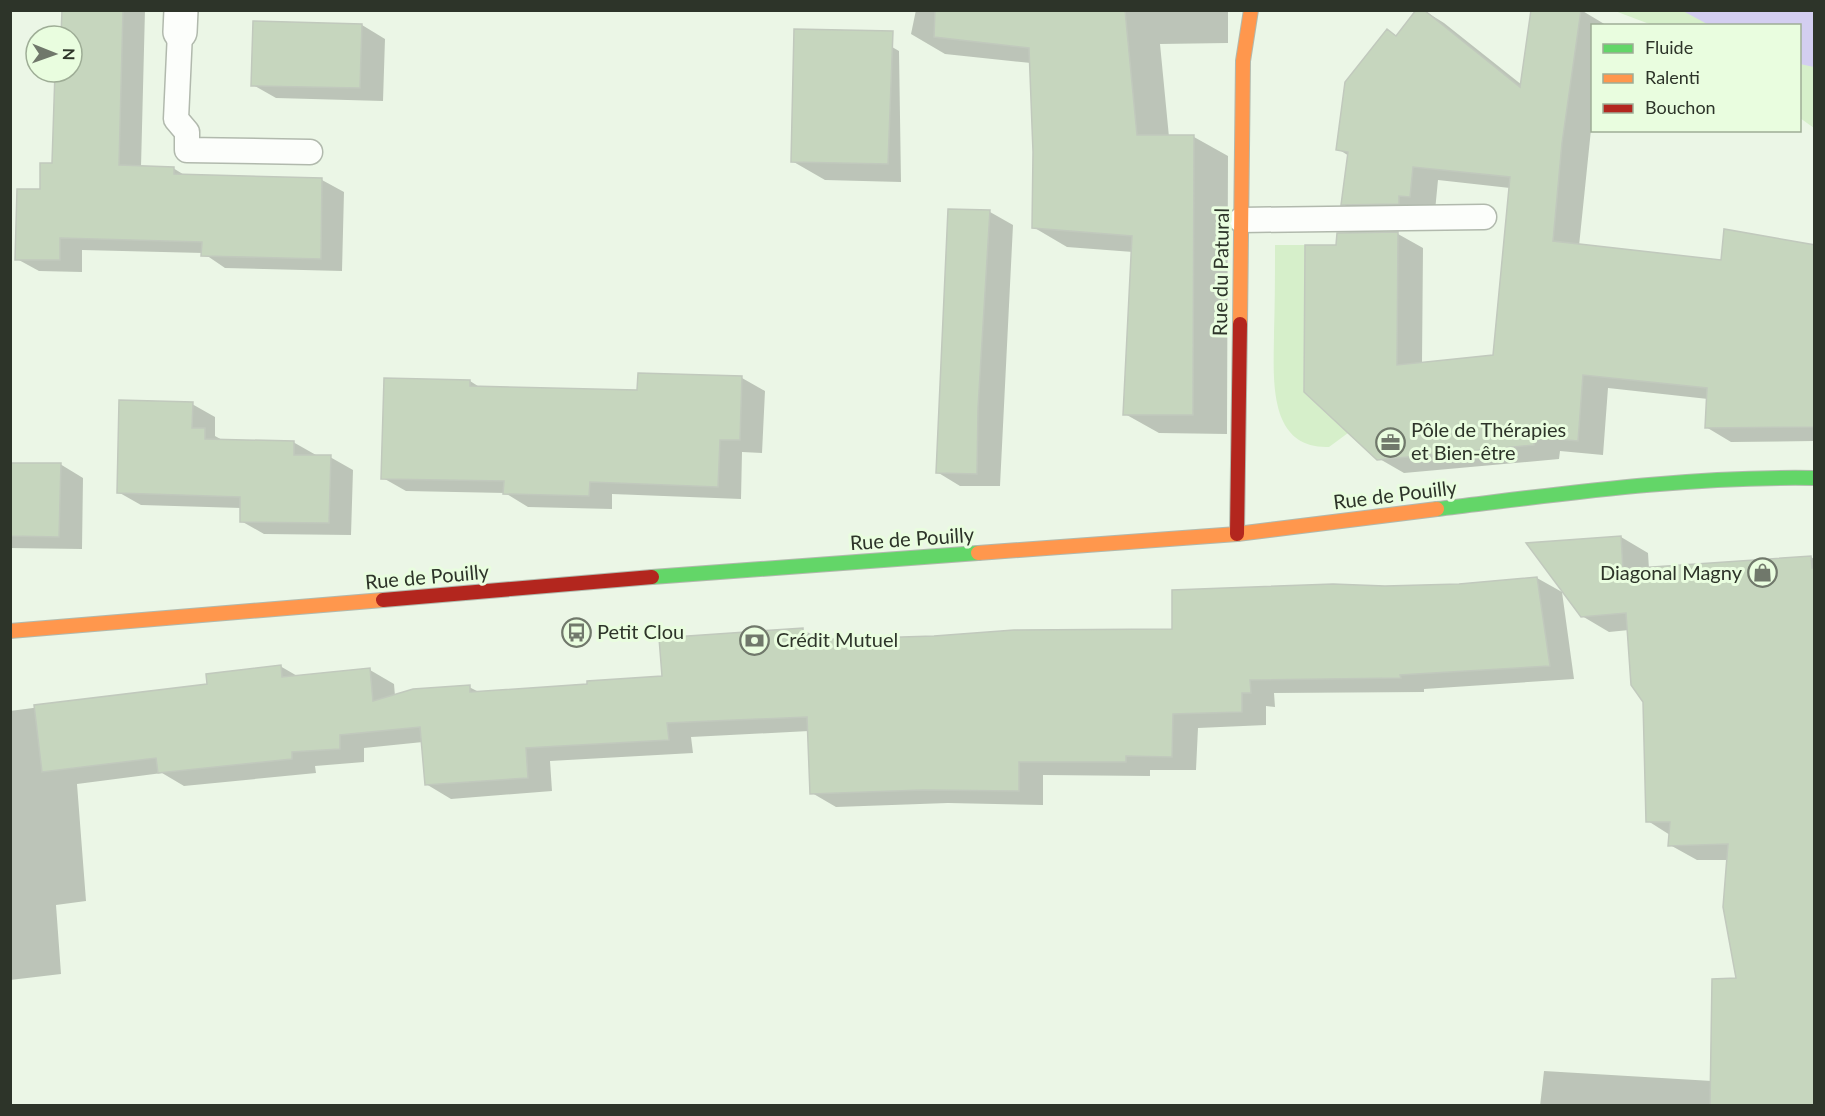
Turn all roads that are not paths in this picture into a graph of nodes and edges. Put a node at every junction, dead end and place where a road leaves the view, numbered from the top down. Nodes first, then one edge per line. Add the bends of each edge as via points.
1 (1251, 10) edge
2 (181, 21) edge
3 (310, 152) dead end
4 (1484, 217) dead end
5 (1241, 220) junction
6 (1815, 478) edge
7 (1237, 534) junction
8 (10, 631) edge

1 - 5 main road, Rue du Patural via 1243,61
2 - 3 lane via 176,119 187,132 187,150
4 - 5 lane
5 - 7 main road, Rue du Patural
6 - 7 main road, Rue de Pouilly via 1652,483
7 - 8 main road, Rue de Pouilly via 591,582

